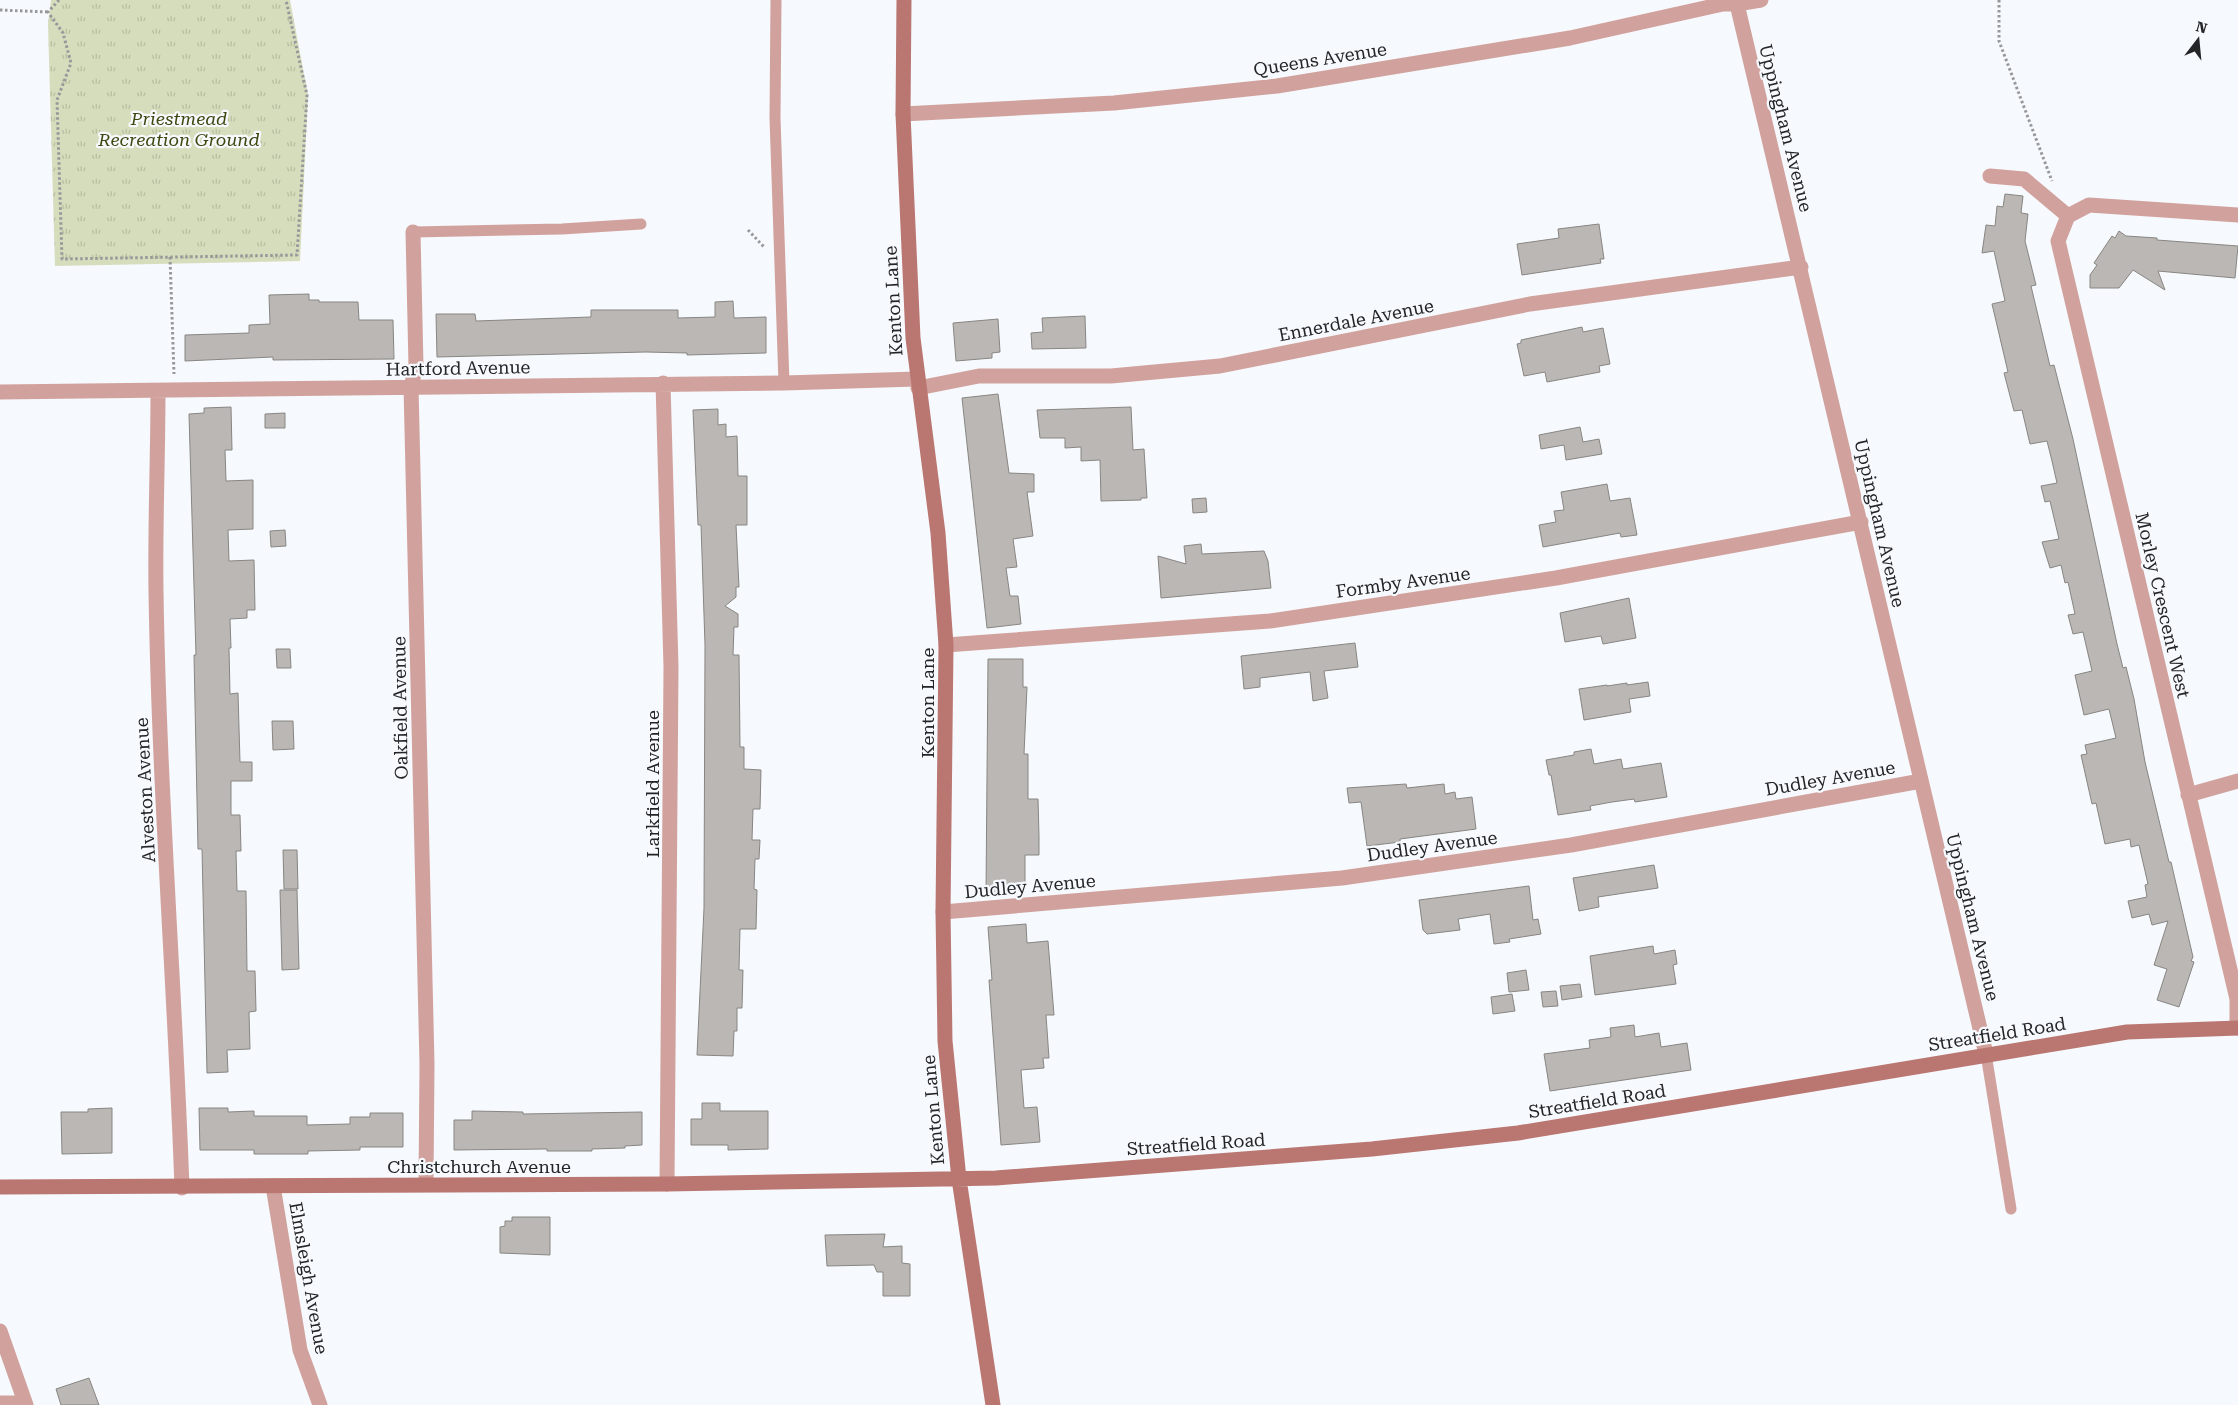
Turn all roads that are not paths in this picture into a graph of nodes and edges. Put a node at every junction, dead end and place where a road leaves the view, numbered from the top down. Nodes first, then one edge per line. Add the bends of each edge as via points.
1 (776, 0) edge
2 (904, 0) edge
3 (1761, 0) edge
4 (1737, 2) edge
5 (903, 114) junction
6 (1990, 176) dead end
7 (2063, 211) junction
8 (2238, 215) edge
9 (640, 224) dead end
10 (413, 232) joint
11 (1801, 267) junction
12 (663, 383) junction
13 (784, 383) junction
14 (917, 384) junction
15 (411, 387) junction
16 (158, 391) junction
17 (0, 392) edge
18 (1861, 522) junction
19 (946, 645) junction
20 (1921, 781) junction
21 (2238, 781) edge
22 (2188, 795) junction
23 (943, 912) junction
24 (2237, 1028) edge
25 (1986, 1054) junction
26 (959, 1179) junction
27 (426, 1184) junction
28 (667, 1184) junction
29 (273, 1186) junction
30 (0, 1187) edge
31 (182, 1188) junction
32 (2011, 1209) dead end
33 (0, 1331) edge
34 (0, 1403) edge
35 (25, 1404) edge
36 (320, 1405) edge
37 (993, 1405) edge

1 - 13 lane via 775,118
2 - 5 street, Kenton Lane
3 - 4 street, Queens Avenue
4 - 5 street, Queens Avenue via 1570,38 1277,86 1114,103
4 - 11 street, Uppingham Avenue
5 - 14 street, Kenton Lane
6 - 7 street via 2024,179
7 - 8 street via 2089,205
7 - 22 street, Morley Crescent West via 2058,241
9 - 10 lane
10 - 15 street, Oakfield Avenue via 416,366
11 - 14 street, Ennerdale Avenue via 1530,304 1220,366 1111,376 978,376
11 - 18 street, Uppingham Avenue
12 - 13 street, Hartford Avenue
12 - 15 street, Hartford Avenue
12 - 28 street, Larkfield Avenue via 671,667
13 - 14 street, Hartford Avenue
14 - 19 street, Kenton Lane via 938,533
15 - 16 street, Hartford Avenue
15 - 27 street, Oakfield Avenue via 427,1064
16 - 17 street, Hartford Avenue
16 - 31 street, Alveston Avenue via 156,589 160,751
18 - 19 street, Formby Avenue via 1556,578 1270,621
18 - 20 street, Uppingham Avenue
19 - 23 street, Kenton Lane
20 - 23 street, Dudley Avenue via 1571,845 1342,878
20 - 25 street, Uppingham Avenue
21 - 22 street
22 - 24 street, Morley Crescent West via 2237,999
23 - 26 street, Kenton Lane via 945,1041
24 - 25 street, Streatfield Road via 2127,1032
25 - 26 street, Streatfield Road via 1518,1133 1362,1149
25 - 32 lane
26 - 28 street, Christchurch Avenue
26 - 37 street, Kenton Lane
27 - 28 street, Christchurch Avenue
27 - 29 street, Christchurch Avenue
29 - 31 street, Christchurch Avenue
29 - 36 street, Elmsleigh Avenue via 300,1350
30 - 31 street, Christchurch Avenue
33 - 35 street
34 - 35 street

